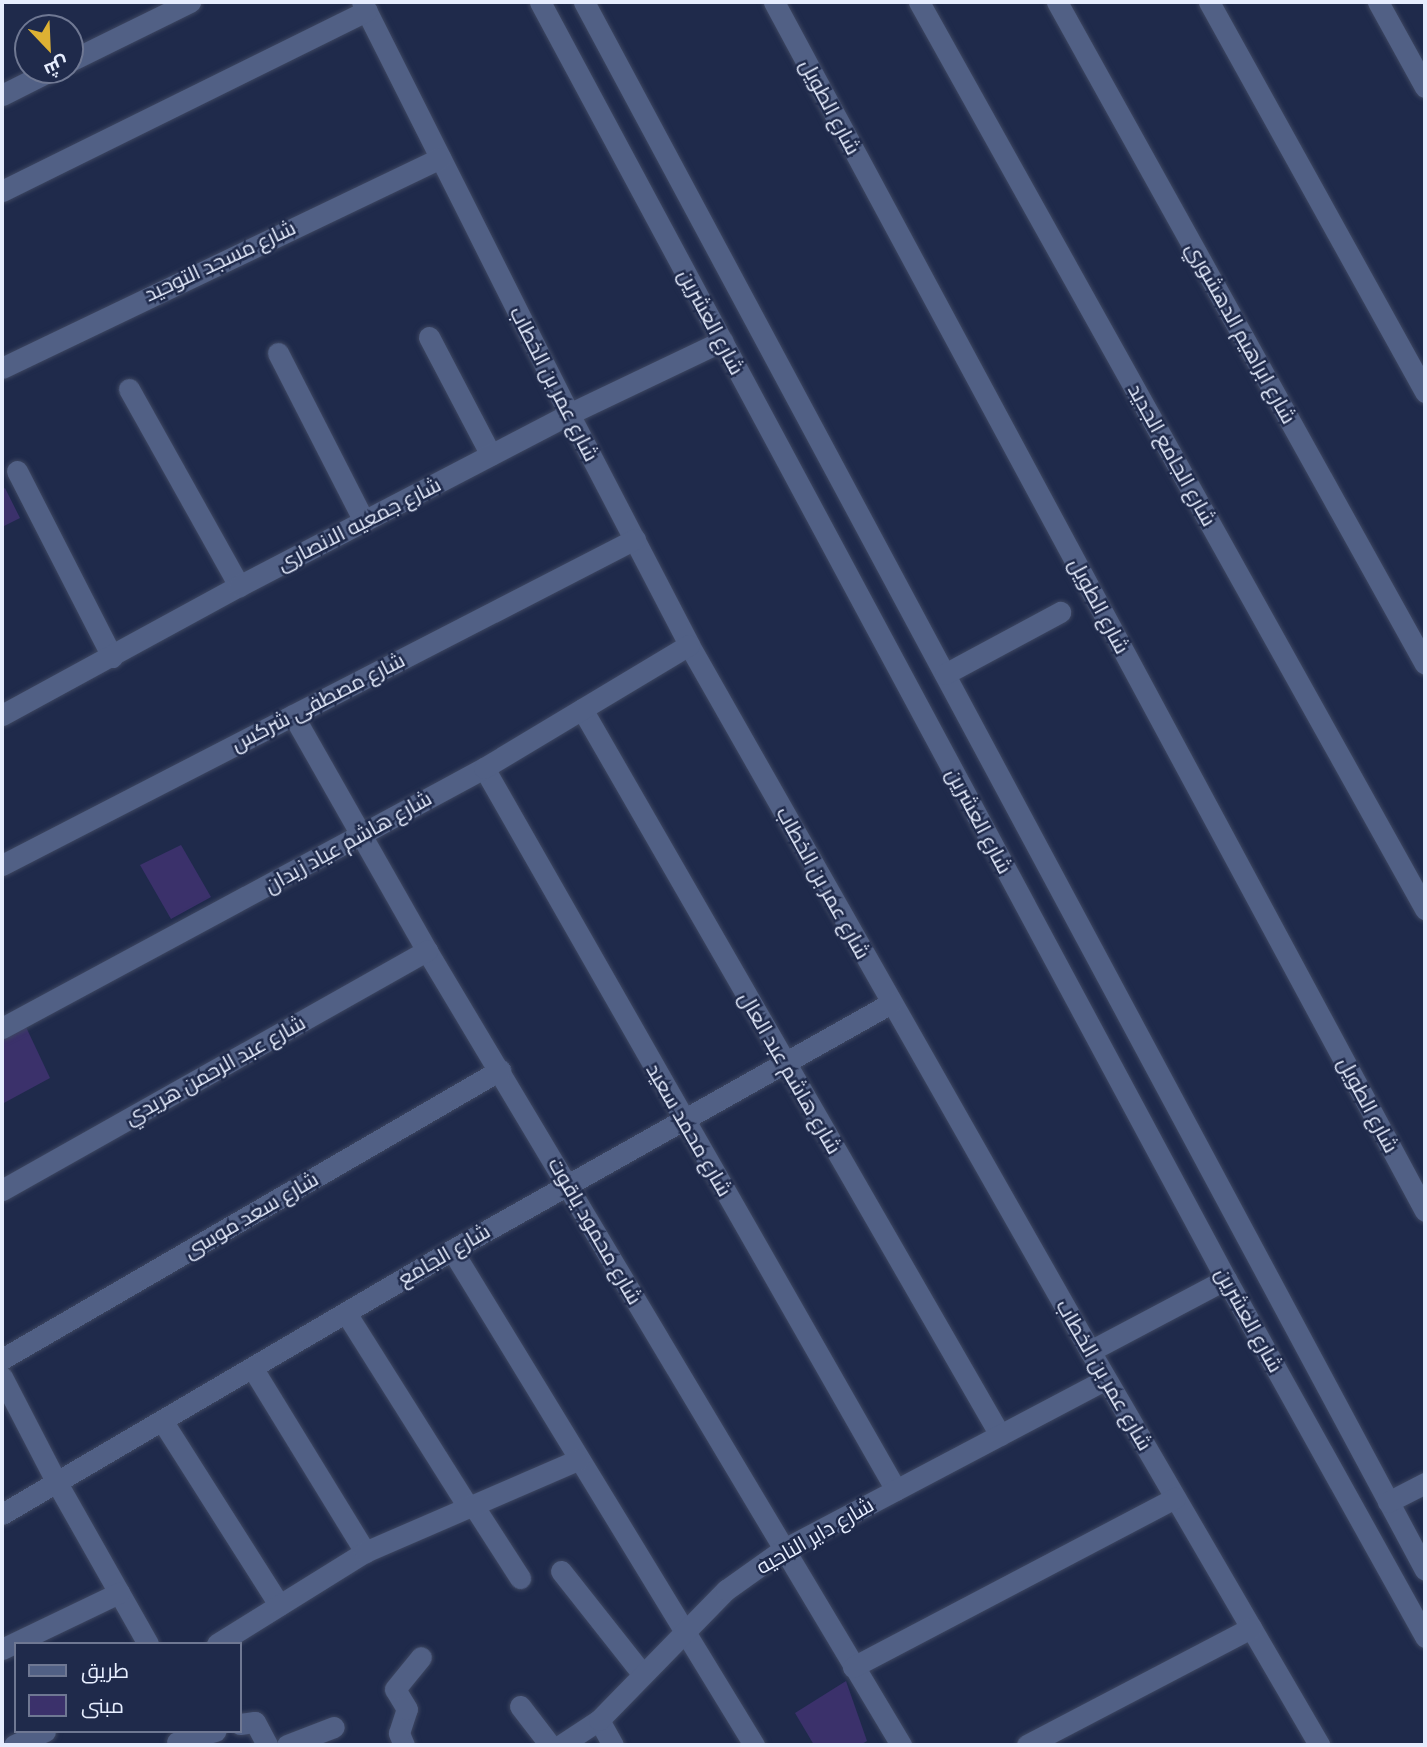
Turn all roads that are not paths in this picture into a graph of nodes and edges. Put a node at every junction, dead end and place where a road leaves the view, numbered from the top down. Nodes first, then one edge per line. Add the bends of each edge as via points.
1 (190, 2) edge
2 (540, 2) edge
3 (584, 2) edge
4 (774, 2) edge
5 (919, 2) edge
6 (1057, 2) edge
7 (1209, 2) edge
8 (1378, 2) edge
9 (365, 6) edge
10 (84, 54) edge
11 (1422, 75) edge
12 (24, 84) edge
13 (2, 95) edge
14 (440, 158) junction
15 (2, 191) edge
16 (429, 337) dead end
17 (722, 341) junction
18 (278, 354) dead end
19 (2, 368) edge
20 (129, 389) dead end
21 (1425, 392) edge
22 (569, 414) junction
23 (491, 455) junction
24 (17, 471) dead end
25 (364, 522) junction
26 (635, 539) junction
27 (239, 586) junction
28 (1060, 612) dead end
29 (689, 645) junction
30 (112, 657) junction
31 (1425, 664) edge
32 (945, 674) junction
33 (582, 709) junction
34 (293, 715) junction
35 (2, 716) edge
36 (484, 768) junction
37 (362, 836) junction
38 (2, 865) edge
39 (1425, 909) edge
40 (427, 951) junction
41 (891, 1003) junction
42 (2, 1028) edge
43 (784, 1063) junction
44 (500, 1070) junction
45 (683, 1120) junction
46 (568, 1185) junction
47 (2, 1190) edge
48 (1425, 1211) edge
49 (452, 1250) junction
50 (1226, 1279) junction
51 (346, 1314) junction
52 (1090, 1351) junction
53 (2, 1359) edge
54 (253, 1369) junction
55 (2, 1377) edge
56 (1106, 1380) junction
57 (163, 1422) junction
58 (1000, 1435) junction
59 (578, 1460) junction
60 (57, 1483) junction
61 (1425, 1483) edge
62 (895, 1490) junction
63 (1175, 1498) junction
64 (1388, 1502) junction
65 (470, 1506) junction
66 (2, 1514) edge
67 (782, 1550) junction
68 (365, 1552) junction
69 (1425, 1570) edge
70 (561, 1571) dead end
71 (520, 1578) dead end
72 (119, 1593) junction
73 (279, 1605) junction
74 (1251, 1628) junction
75 (684, 1631) junction
76 (1425, 1637) edge
77 (17, 1642) edge
78 (147, 1642) edge
79 (220, 1642) edge
80 (421, 1657) dead end
81 (853, 1667) junction
82 (643, 1675) junction
83 (520, 1706) dead end
84 (599, 1720) junction
85 (242, 1724) edge
86 (334, 1727) dead end
87 (41, 1733) edge
88 (207, 1733) edge
89 (177, 1740) edge
90 (15, 1745) edge
91 (267, 1745) edge
92 (287, 1745) edge
93 (404, 1745) edge
94 (550, 1745) edge
95 (561, 1745) edge
96 (613, 1745) edge
97 (754, 1745) edge
98 (901, 1745) edge
99 (1027, 1745) edge
100 (1319, 1745) edge

1 - 10 street
2 - 17 street, شارع العشرين
3 - 32 street, شارع العشرين
4 - 48 street, شارع الطويل
5 - 39 street, شارع الجامع الجديد
6 - 31 street, شارع ابراهيم الدهشوري
7 - 21 street
8 - 11 street
9 - 14 street, شارع عمر بن الخطاب
9 - 15 street
12 - 13 street
14 - 19 street, شارع مسجد التوحيد
14 - 22 street, شارع عمر بن الخطاب
16 - 23 street
17 - 22 street, شارع جمعيه الانصارى
17 - 50 street, شارع العشرين
18 - 25 street
20 - 27 street
22 - 23 street, شارع جمعيه الانصارى
22 - 26 street, شارع عمر بن الخطاب
23 - 25 street, شارع جمعيه الانصارى
24 - 30 street
25 - 27 street, شارع جمعيه الانصارى
26 - 29 street, شارع عمر بن الخطاب
26 - 34 street, شارع مصطفى شركس
27 - 30 street, شارع جمعيه الانصارى
28 - 32 street
29 - 33 street, شارع هاشم عياد زيدان
29 - 41 street, شارع عمر بن الخطاب
30 - 35 street, شارع جمعيه الانصارى
32 - 64 street, شارع العشرين
33 - 36 street, شارع هاشم عياد زيدان
33 - 43 street, شارع هاشم عبد العال
34 - 37 street, شارع محمود ياقوت
34 - 38 street, شارع مصطفى شركس
36 - 37 street, شارع هاشم عياد زيدان
36 - 45 street, شارع محمد سعيد
37 - 40 street, شارع محمود ياقوت
37 - 42 street, شارع هاشم عياد زيدان
40 - 44 street, شارع محمود ياقوت
40 - 47 street, شارع عبد الرحمن هريدي
41 - 43 street, شارع الجامع
41 - 52 street, شارع عمر بن الخطاب
43 - 45 street, شارع الجامع
43 - 58 street, شارع هاشم عبد العال
44 - 46 street, شارع محمود ياقوت
44 - 53 street, شارع سعد موسى
45 - 46 street, شارع الجامع
45 - 62 street, شارع محمد سعيد
46 - 49 street, شارع الجامع
46 - 67 street, شارع محمود ياقوت
49 - 51 street, شارع الجامع
49 - 59 street
50 - 52 street
50 - 76 street, شارع العشرين
51 - 54 street, شارع الجامع
51 - 65 street
52 - 56 street, شارع عمر بن الخطاب
54 - 57 street, شارع الجامع
54 - 68 street
55 - 60 street
56 - 58 street, شارع داير الناحيه
56 - 63 street, شارع عمر بن الخطاب
57 - 60 street, شارع الجامع
57 - 73 street
58 - 62 street, شارع داير الناحيه
59 - 65 street
59 - 75 street
60 - 66 street, شارع الجامع
60 - 72 street
61 - 64 street
62 - 67 street, شارع داير الناحيه
63 - 74 street, شارع عمر بن الخطاب
63 - 81 street
64 - 69 street, شارع العشرين
65 - 68 street
65 - 71 street
67 - 75 street, شارع داير الناحيه via 726,1590
67 - 81 street, شارع محمود ياقوت
68 - 73 street
70 - 82 street
72 - 77 street
72 - 78 street
73 - 79 street
74 - 99 street
74 - 100 street, شارع عمر بن الخطاب
75 - 82 street, شارع داير الناحيه
75 - 97 street
80 - 93 street via 396,1689 407,1709 398,1733
81 - 98 street, شارع محمود ياقوت
82 - 84 street, شارع داير الناحيه
83 - 94 street
84 - 95 street, شارع داير الناحيه
84 - 96 street
85 - 91 street via 255,1722
86 - 92 street
87 - 90 street
88 - 89 street

